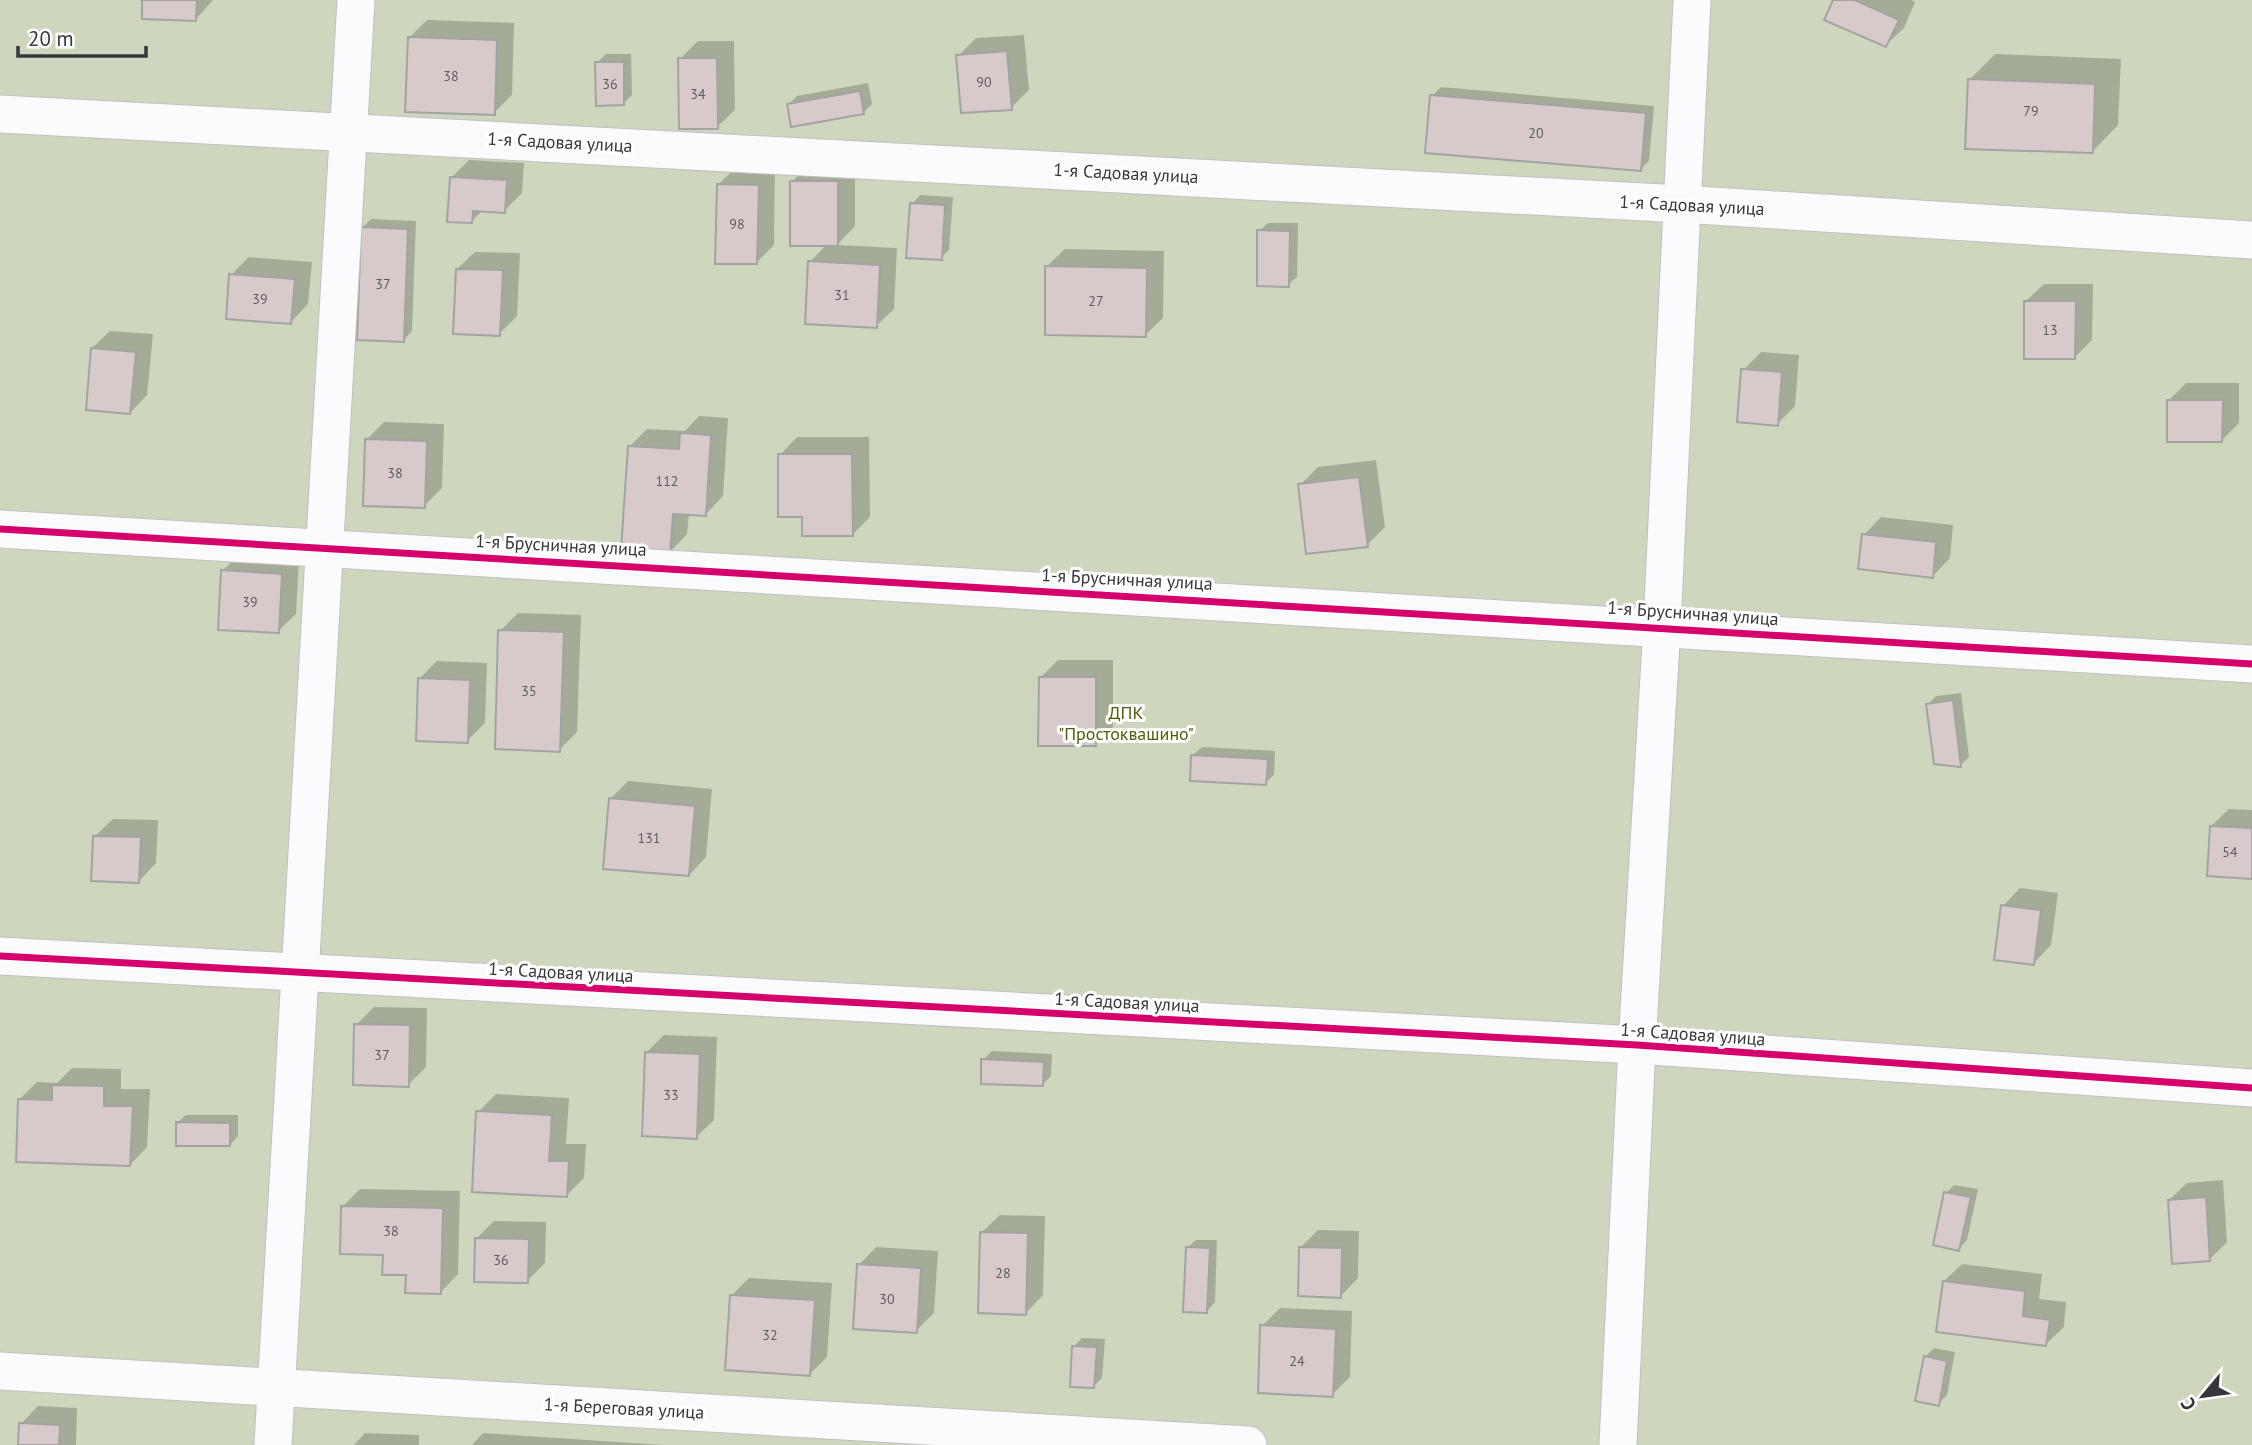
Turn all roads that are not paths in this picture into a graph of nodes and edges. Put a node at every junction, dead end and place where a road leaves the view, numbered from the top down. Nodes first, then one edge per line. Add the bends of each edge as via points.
1 (356, 0) edge
2 (1692, 0) edge
3 (0, 114) edge
4 (346, 130) junction
5 (1681, 204) junction
6 (2252, 240) edge
7 (0, 529) edge
8 (325, 547) junction
9 (1662, 626) junction
10 (2252, 664) edge
11 (0, 956) edge
12 (300, 974) junction
13 (1637, 1045) junction
14 (2252, 1088) edge
15 (0, 1371) edge
16 (275, 1387) junction
17 (273, 1445) edge
18 (1248, 1445) edge
19 (1618, 1445) edge

1 - 4 street
2 - 5 street
3 - 4 street, 1-я Садовая улица
4 - 5 street, 1-я Садовая улица
4 - 8 street
5 - 6 street, 1-я Садовая улица
5 - 9 street
7 - 8 street, 1-я Брусничная улица
8 - 9 street, 1-я Брусничная улица
8 - 12 street
9 - 10 street, 1-я Брусничная улица
9 - 13 street
11 - 12 street, 1-я Садовая улица
12 - 13 street, 1-я Садовая улица
12 - 16 street
13 - 14 street, 1-я Садовая улица
13 - 19 street
15 - 16 street, 1-я Береговая улица
16 - 17 street
16 - 18 street, 1-я Береговая улица

